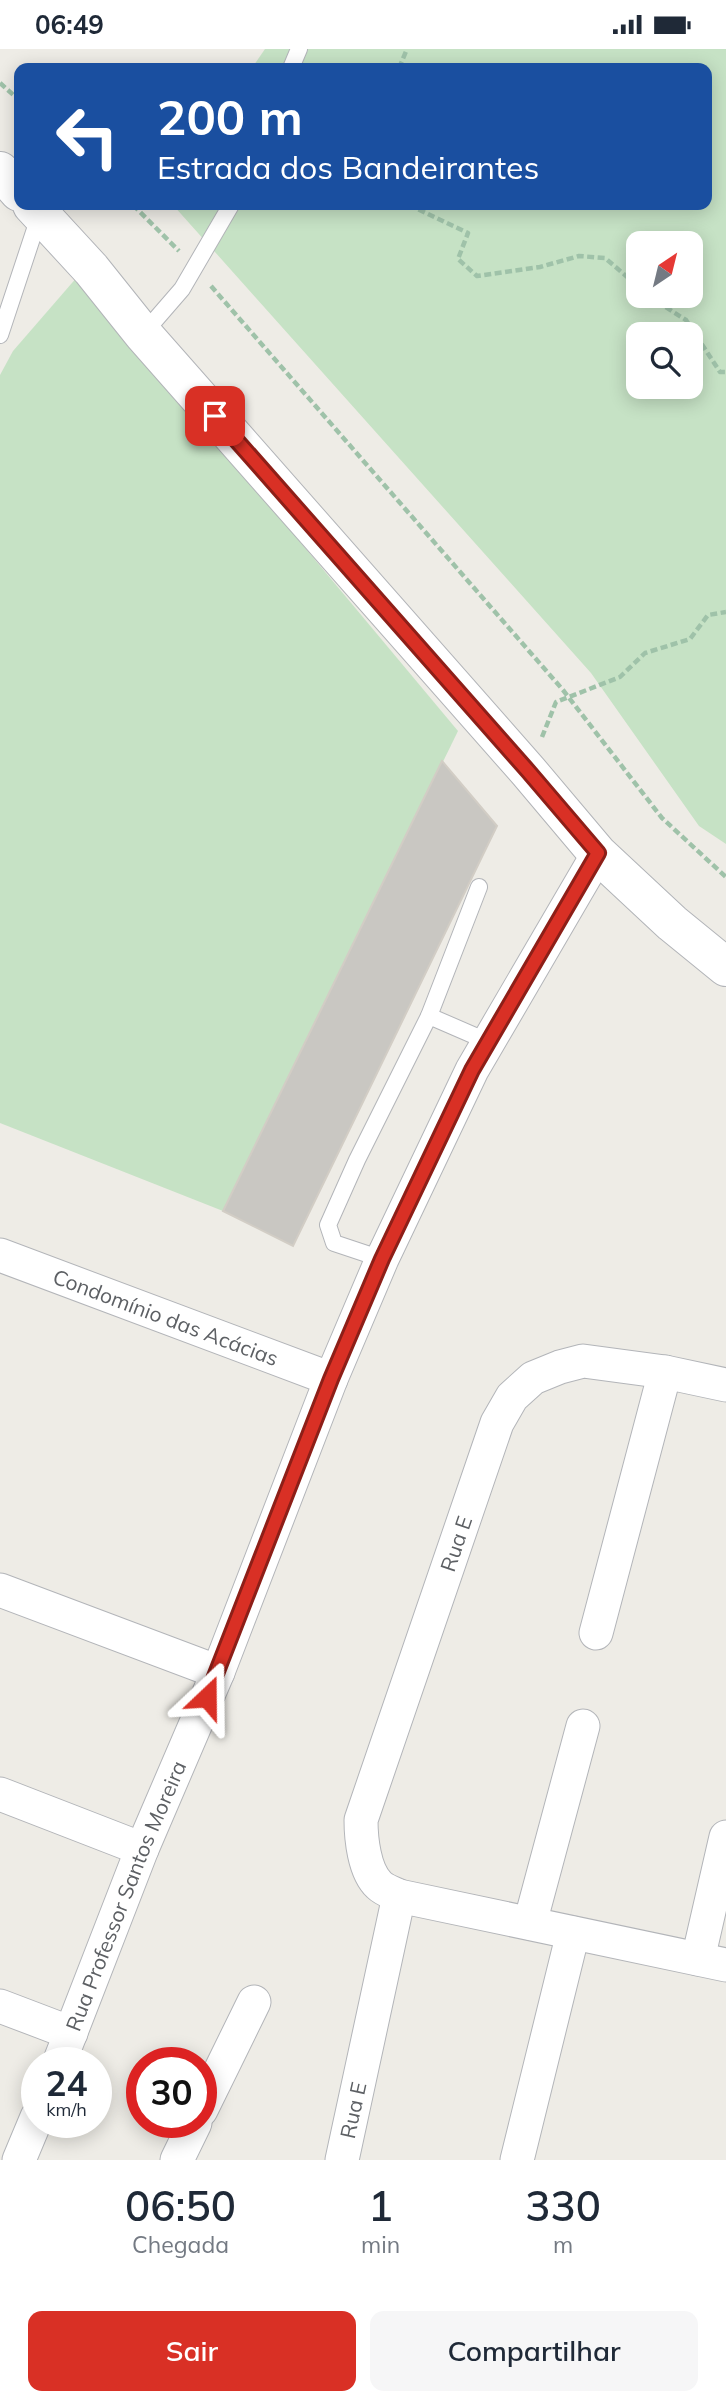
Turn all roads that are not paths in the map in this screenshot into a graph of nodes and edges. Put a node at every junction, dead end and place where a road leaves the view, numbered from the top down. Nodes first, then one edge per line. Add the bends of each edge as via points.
1 (0, 171) edge
2 (14, 186) edge
3 (29, 210) edge
4 (36, 210) edge
5 (228, 210) edge
6 (143, 334) junction
7 (0, 335) edge
8 (598, 853) junction
9 (479, 887) dead end
10 (726, 967) edge
11 (429, 1016) junction
12 (489, 1042) junction
13 (0, 1255) edge
14 (382, 1259) junction
15 (665, 1372) junction
16 (331, 1379) junction
17 (726, 1385) edge
18 (0, 1590) edge
19 (596, 1633) dead end
20 (218, 1672) junction
21 (583, 1726) dead end
22 (0, 1794) edge
23 (726, 1837) edge
24 (142, 1849) junction
25 (399, 1896) junction
26 (530, 1923) junction
27 (572, 1933) junction
28 (712, 1962) edge
29 (254, 2002) dead end
30 (0, 2006) edge
31 (71, 2033) junction
32 (65, 2047) edge
33 (217, 2077) edge
34 (28, 2138) edge
35 (188, 2138) edge
36 (19, 2160) edge
37 (177, 2160) edge
38 (342, 2160) edge
39 (517, 2160) edge

1 - 2 main road
3 - 7 lane
4 - 6 main road
5 - 6 lane via 182,289
6 - 8 main road
8 - 10 main road
8 - 12 street, Rua Professor Santos Moreira
9 - 11 lane
11 - 12 lane
11 - 14 lane via 328,1225 334,1243
12 - 14 street, Rua Professor Santos Moreira
13 - 16 street, Condomínio das Acácias
14 - 16 street, Rua Professor Santos Moreira
15 - 17 street, Rua E
15 - 19 street
15 - 25 street, Rua E via 583,1361 560,1367 533,1378 512,1397 497,1423 361,1820 361,1841 378,1884
16 - 20 street, Rua Professor Santos Moreira
18 - 20 street
20 - 24 street, Rua Professor Santos Moreira
21 - 26 street
22 - 24 street
23 - 28 street
24 - 31 street, Rua Professor Santos Moreira
25 - 26 street, Rua E
25 - 38 street, Rua E
26 - 27 street, Rua E
27 - 28 street, Rua E
27 - 39 street
29 - 33 street
30 - 31 street
31 - 32 street, Rua Professor Santos Moreira
34 - 36 street
35 - 37 street

